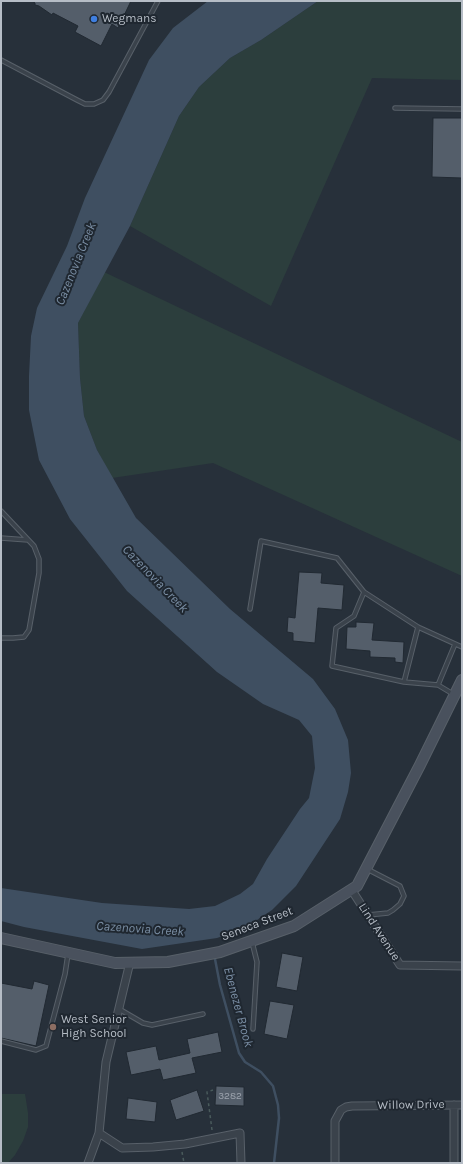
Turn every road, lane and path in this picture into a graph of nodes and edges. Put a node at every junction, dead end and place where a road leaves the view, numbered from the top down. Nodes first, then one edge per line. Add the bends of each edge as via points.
1 (158, 1) edge
2 (1, 60) edge
3 (395, 108) dead end
4 (462, 108) edge
5 (1, 511) edge
6 (1, 538) edge
7 (28, 540) junction
8 (364, 592) junction
9 (250, 609) dead end
10 (418, 627) junction
11 (1, 638) edge
12 (455, 644) junction
13 (462, 647) edge
14 (462, 680) edge
15 (404, 682) junction
16 (438, 685) junction
17 (454, 694) junction
18 (366, 869) junction
19 (351, 889) junction
20 (368, 915) junction
21 (1, 938) edge
22 (252, 941) junction
23 (68, 952) junction
24 (130, 962) junction
25 (462, 966) edge
26 (119, 1009) junction
27 (203, 1014) dead end
28 (253, 1029) dead end
29 (1, 1041) edge
30 (213, 1090) dead end
31 (458, 1105) edge
32 (99, 1133) junction
33 (214, 1138) junction
34 (180, 1144) junction
35 (88, 1163) edge
36 (184, 1163) edge
37 (241, 1163) edge
38 (335, 1163) edge
39 (454, 1163) edge

1 - 2 lane via 110,92 94,104 85,104
3 - 4 lane
5 - 7 lane
6 - 7 lane
7 - 11 lane via 34,546 39,559 39,574 29,630 24,637
8 - 9 lane via 337,558 261,541
8 - 10 lane
8 - 15 lane via 354,616 336,628 332,666
10 - 12 lane
10 - 15 lane
12 - 13 lane
12 - 16 lane
14 - 17 street, Seneca Street
15 - 16 lane
16 - 17 lane
17 - 18 street, Seneca Street
18 - 19 street, Seneca Street via 357,886
18 - 20 lane via 400,886 404,896 400,904 388,913
19 - 20 street, Lind Avenue
19 - 22 street, Seneca Street via 294,926
20 - 25 street, Lind Avenue via 400,965
21 - 23 street, Seneca Street
22 - 24 street, Seneca Street via 220,952 168,962
22 - 28 lane via 257,962
23 - 24 street, Seneca Street via 115,963
23 - 29 lane via 65,974 46,1046 36,1050
24 - 26 street
26 - 27 lane via 152,1026
26 - 32 street via 106,1062
30 - 33 path via 207,1092
31 - 38 street, Willow Drive via 346,1107 334,1121
31 - 39 street
32 - 34 street via 122,1148
32 - 35 street
33 - 34 street
33 - 37 street via 240,1133
34 - 36 path

